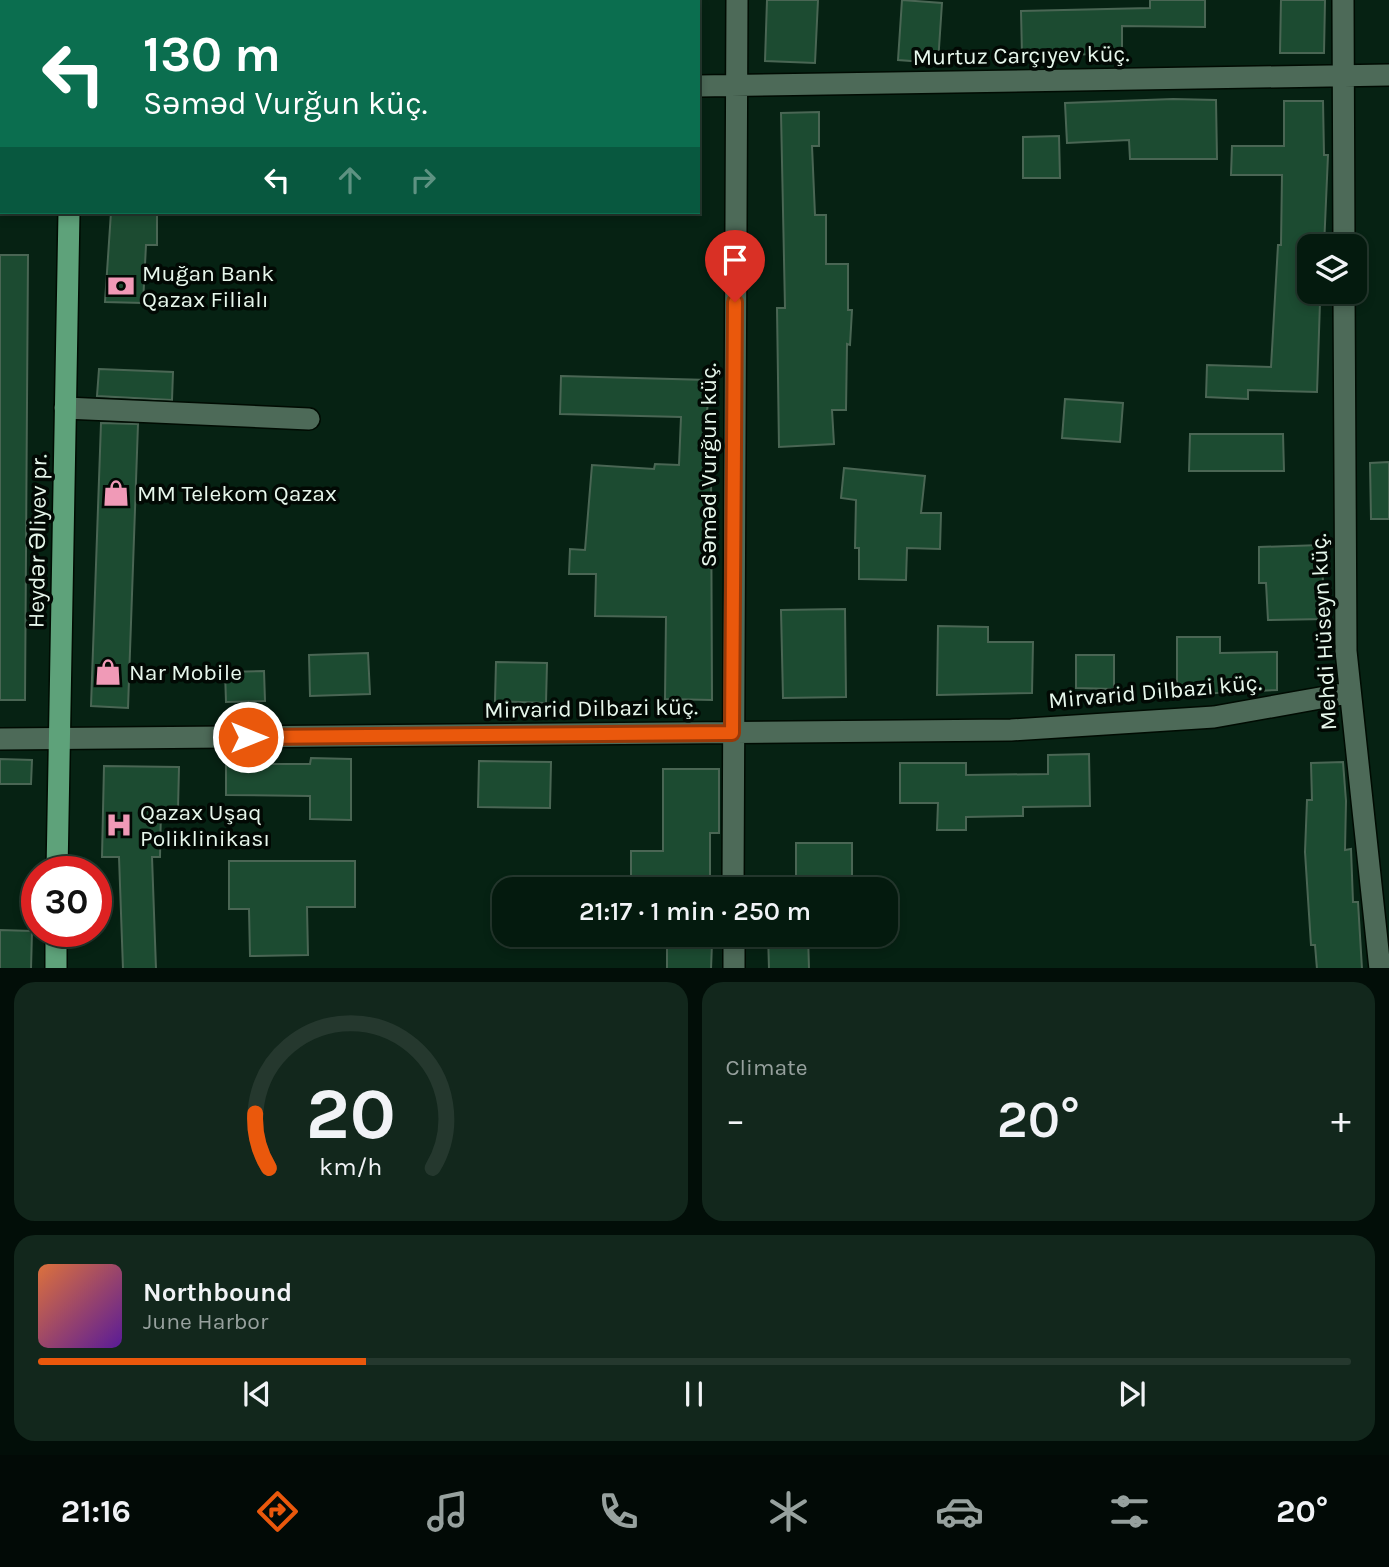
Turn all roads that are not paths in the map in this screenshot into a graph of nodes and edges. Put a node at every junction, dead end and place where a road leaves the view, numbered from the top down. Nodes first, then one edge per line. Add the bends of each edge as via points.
1 (737, 0) edge
2 (1343, 0) edge
3 (1344, 75) junction
4 (1389, 75) edge
5 (700, 86) edge
6 (736, 86) junction
7 (69, 214) edge
8 (1344, 234) edge
9 (1344, 304) edge
10 (65, 408) junction
11 (309, 419) dead end
12 (1349, 693) junction
13 (732, 733) junction
14 (0, 739) edge
15 (59, 739) junction
16 (57, 856) edge
17 (733, 877) edge
18 (56, 947) edge
19 (734, 947) edge
20 (56, 968) edge
21 (734, 968) edge
22 (1380, 968) edge

1 - 6 street, Səməd Vurğun küç.
2 - 3 street
3 - 4 street, Murtuz Carçıyev küç.
3 - 6 street, Murtuz Carçıyev küç.
3 - 8 street
5 - 6 street, Murtuz Carçıyev küç.
6 - 13 street, Səməd Vurğun küç.
7 - 10 main road, Heydər Əliyev pr.
9 - 12 street, Mehdi Hüseyn küç. via 1344,598
10 - 11 street
10 - 15 main road, Heydər Əliyev pr.
12 - 13 street, Mirvarid Dilbazi küç. via 1214,717 1071,727
12 - 22 street, Mehdi Hüseyn küç.
13 - 15 street, Mirvarid Dilbazi küç.
13 - 17 street, Səməd Vurğun küç.
14 - 15 street, Mirvarid Dilbazi küç.
15 - 16 main road, Heydər Əliyev pr.
18 - 20 main road
19 - 21 street

